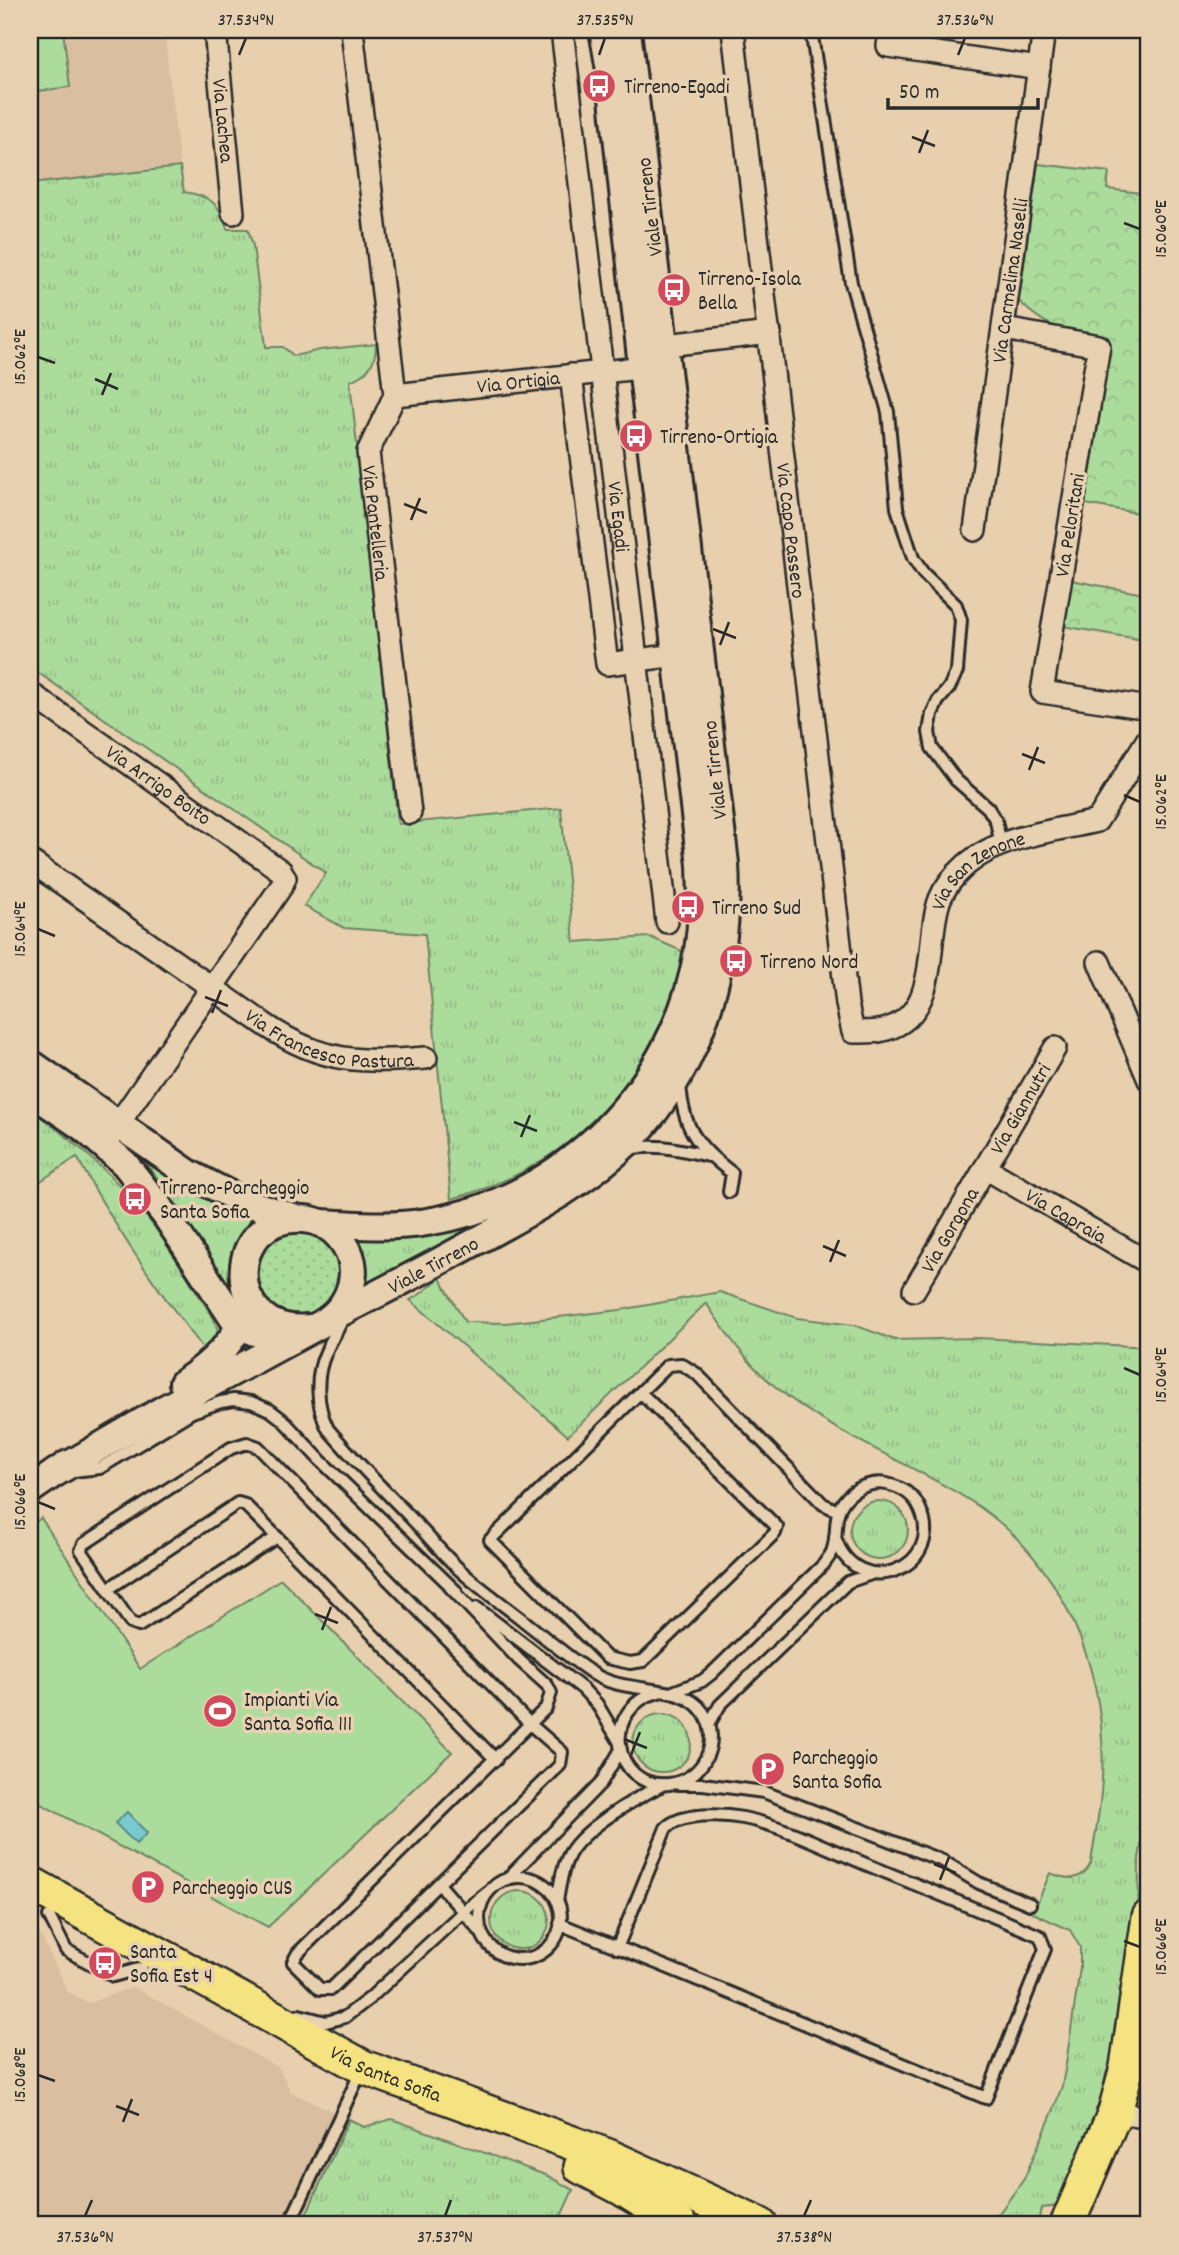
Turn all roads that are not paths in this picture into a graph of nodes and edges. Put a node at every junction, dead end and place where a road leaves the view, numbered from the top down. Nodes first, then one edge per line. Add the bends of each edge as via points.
1 (215, 30) edge
2 (352, 30) edge
3 (562, 30) edge
4 (603, 30) edge
5 (627, 30) edge
6 (733, 30) edge
7 (811, 30) edge
8 (890, 30) edge
9 (1044, 30) edge
10 (621, 68) junction
11 (1039, 68) junction
12 (233, 213) dead end
13 (1004, 330) junction
14 (770, 333) junction
15 (659, 359) junction
16 (604, 372) junction
17 (571, 376) junction
18 (395, 395) junction
19 (975, 530) dead end
20 (689, 653) junction
21 (635, 660) junction
22 (30, 693) edge
23 (1149, 708) edge
24 (1149, 737) edge
25 (410, 814) dead end
26 (1002, 845) junction
27 (30, 860) edge
28 (667, 922) dead end
29 (1099, 962) dead end
30 (213, 988) junction
31 (853, 1032) joint
32 (1055, 1048) dead end
33 (426, 1058) dead end
34 (30, 1063) edge
35 (680, 1072) junction
36 (1149, 1080) edge
37 (30, 1091) edge
38 (111, 1135) junction
39 (604, 1153) junction
40 (709, 1156) junction
41 (985, 1168) junction
42 (729, 1192) dead end
43 (308, 1221) junction
44 (1149, 1263) edge
45 (914, 1290) dead end
46 (247, 1295) junction
47 (329, 1318) junction
48 (240, 1325) junction
49 (641, 1393) junction
50 (55, 1473) junction
51 (30, 1490) edge
52 (838, 1511) junction
53 (277, 1537) junction
54 (835, 1537) junction
55 (871, 1574) junction
56 (450, 1587) junction
57 (108, 1589) junction
58 (659, 1692) junction
59 (672, 1692) junction
60 (709, 1724) junction
61 (531, 1725) junction
62 (620, 1746) junction
63 (496, 1760) junction
64 (668, 1784) junction
65 (507, 1879) junction
66 (30, 1883) edge
67 (439, 1884) junction
68 (488, 1892) junction
69 (557, 1901) junction
70 (1030, 1904) dead end
71 (40, 1910) edge
72 (464, 1911) junction
73 (1149, 1917) edge
74 (560, 1924) junction
75 (482, 1934) junction
76 (618, 1948) junction
77 (288, 2009) dead end
78 (356, 2082) junction
79 (1115, 2112) junction
80 (1149, 2118) edge
81 (289, 2225) edge
82 (681, 2225) edge
83 (760, 2225) edge
84 (1067, 2225) edge

1 - 12 street, Via Lachea
2 - 18 street
3 - 16 street, Via Egadi
4 - 10 street, Viale Tirreno
5 - 10 street, Viale Tirreno
6 - 14 street, Via Capo Passero
7 - 26 lane via 851,283 888,412 897,508 913,558 956,605 961,620 957,671 932,714 932,748 956,780 988,808
8 - 11 street via 888,46
9 - 11 street, Via Carmelina Naselli
10 - 15 street, Viale Tirreno
11 - 13 street, Via Carmelina Naselli
13 - 19 street, Via Carmelina Naselli
13 - 23 street, Via Peloritani via 1099,346 1042,692
14 - 15 street, Via Ortigia
14 - 31 street, Via Capo Passero
15 - 16 street, Via Ortigia
15 - 20 street, Viale Tirreno
16 - 17 street, Via Ortigia
16 - 21 street, Via Egadi
17 - 18 street, Via Ortigia
17 - 21 street via 607,664
18 - 25 street, Via Pantelleria via 368,452
20 - 21 street
20 - 35 street, Viale Tirreno via 727,895 713,993
20 - 39 street, Viale Tirreno via 701,865 698,951 668,1045 617,1117
21 - 28 street, Via Egadi
22 - 30 street, Via Arrigo Boito via 281,871 285,878 281,887
24 - 26 street, Via San Zenone via 1097,821
26 - 31 street, Via San Zenone via 967,864 940,898 929,974 913,1009 881,1030
27 - 30 street, Via Francesco Pastura
29 - 36 street
30 - 33 street, Via Francesco Pastura via 284,1037 328,1056
30 - 38 street
32 - 41 street, Via Giannutri
34 - 38 street, Viale Tirreno
35 - 39 street, Viale Tirreno via 664,1097
35 - 40 lane via 686,1120
37 - 38 street, Viale Tirreno
38 - 43 street, Viale Tirreno via 220,1191
38 - 48 street, Viale Tirreno
39 - 40 lane via 652,1147
39 - 43 street, Viale Tirreno via 515,1195 429,1222 386,1226
39 - 47 street, Viale Tirreno via 548,1203
40 - 42 lane via 732,1173
41 - 44 street, Via Capraia
41 - 45 street, Via Gorgona
43 - 46 street via 275,1223 258,1235 246,1253 242,1274
43 - 47 street via 339,1237 351,1256 353,1268
46 - 47 street via 272,1323
46 - 48 street
47 - 48 street, Viale Tirreno via 277,1335
47 - 50 street
47 - 58 lane via 318,1382 323,1419 339,1441 460,1571 594,1675
48 - 50 street via 202,1371
49 - 49 lane via 777,1527 662,1644 643,1661 630,1663 607,1658 490,1540
49 - 52 lane via 668,1365 681,1364 697,1374 823,1504
50 - 51 street
50 - 56 lane via 100,1468 192,1412 221,1402 251,1402 282,1420
52 - 54 lane
52 - 55 lane via 856,1490 883,1483 909,1494 918,1505 925,1532 915,1558 894,1572
53 - 57 lane via 238,1503
53 - 57 lane via 139,1626 131,1623
53 - 63 lane
54 - 55 lane via 844,1557
54 - 59 lane via 823,1565 721,1664 702,1681
55 - 60 lane via 848,1582 720,1705
56 - 61 lane via 547,1685 551,1693 546,1708
56 - 62 lane via 583,1689 597,1704
57 - 61 lane via 81,1550 84,1544 231,1448 247,1443 258,1447
58 - 59 lane
58 - 62 lane via 629,1709 620,1729
59 - 60 lane via 695,1703
60 - 64 lane via 711,1737 704,1762 684,1780
61 - 63 lane
61 - 67 lane via 562,1752 559,1765
62 - 64 lane via 625,1761 642,1778
62 - 65 lane via 601,1783
63 - 67 lane via 293,1962 320,1989 331,1989
64 - 69 lane via 638,1797 571,1851
64 - 70 lane via 764,1792 943,1861 979,1883
65 - 68 lane
65 - 69 lane via 530,1878
66 - 83 main road, Via Santa Sofia via 248,1999 363,2067 608,2156
67 - 72 lane
68 - 72 lane
68 - 75 lane via 479,1910
69 - 74 lane
71 - 78 main road, Via Santa Sofia via 313,2063
72 - 75 lane
72 - 77 lane via 345,2017 326,2022
73 - 79 main road via 1127,2067
74 - 75 lane via 548,1948 524,1959 496,1952
74 - 76 lane
76 - 76 lane via 986,2098 1045,1949 1040,1936 808,1841 752,1820 710,1815 681,1819 666,1828
78 - 81 lane
78 - 82 main road, Via Santa Sofia via 561,2157
79 - 80 street
79 - 84 main road

